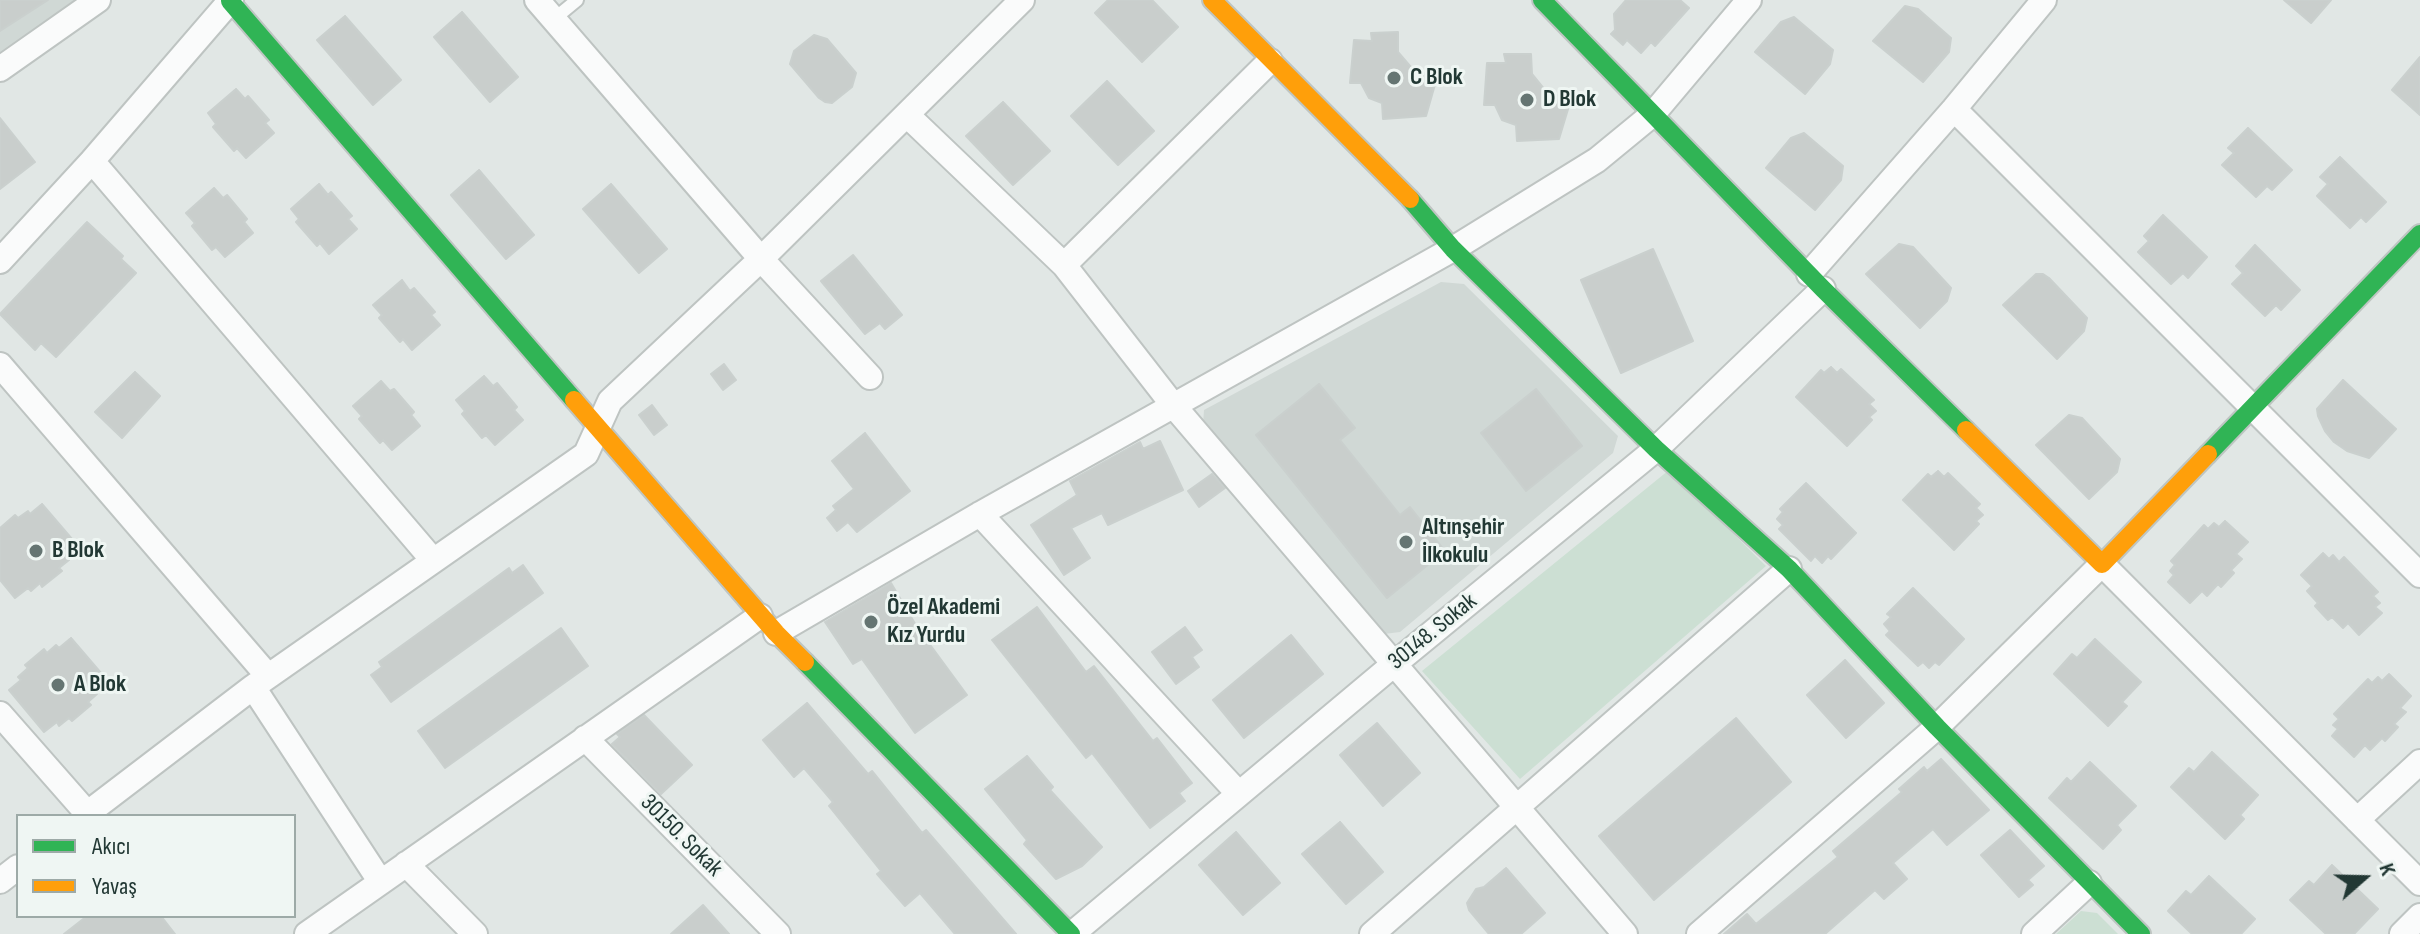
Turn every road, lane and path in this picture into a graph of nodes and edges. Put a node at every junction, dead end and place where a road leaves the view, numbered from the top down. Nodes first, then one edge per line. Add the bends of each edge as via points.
1 (230, 0) edge
2 (537, 0) edge
3 (577, 0) edge
4 (1022, 0) edge
5 (1212, 0) edge
6 (1542, 0) edge
7 (1749, 0) edge
8 (2044, 0) edge
9 (82, 4) edge
10 (554, 19) junction
11 (1270, 61) junction
12 (0, 69) edge
13 (1954, 109) junction
14 (1653, 114) junction
15 (907, 115) junction
16 (92, 161) junction
17 (2420, 234) edge
18 (1453, 249) junction
19 (761, 259) junction
20 (0, 261) edge
21 (1064, 265) junction
22 (1816, 281) junction
23 (0, 365) edge
24 (870, 377) dead end
25 (1173, 405) junction
26 (2254, 406) junction
27 (600, 428) junction
28 (1656, 449) junction
29 (980, 514) junction
30 (432, 559) junction
31 (2102, 564) junction
32 (1789, 569) junction
33 (2420, 575) edge
34 (768, 625) junction
35 (1393, 665) junction
36 (260, 682) junction
37 (0, 714) edge
38 (1937, 727) junction
39 (585, 738) junction
40 (2420, 762) edge
41 (1239, 794) junction
42 (1515, 808) junction
43 (84, 814) edge
44 (86, 814) edge
45 (2357, 820) junction
46 (406, 864) junction
47 (16, 869) edge
48 (0, 881) edge
49 (380, 881) junction
50 (2089, 883) junction
51 (2420, 883) edge
52 (2420, 916) edge
53 (307, 934) edge
54 (475, 934) edge
55 (778, 934) edge
56 (1072, 934) edge
57 (1372, 934) edge
58 (1625, 934) edge
59 (1699, 934) edge
60 (2034, 934) edge
61 (2141, 934) edge
62 (2402, 934) edge

1 - 16 street
1 - 27 street
2 - 10 street
3 - 10 lane
4 - 15 street
5 - 11 street
6 - 14 street
7 - 14 street
8 - 13 street, 30148. Sokak
9 - 12 street
10 - 19 street
11 - 18 street via 1422,211
11 - 21 street
13 - 22 street, 30148. Sokak
13 - 26 street
14 - 18 street via 1597,160
14 - 22 street
15 - 19 street
15 - 21 street
16 - 20 street
16 - 30 street
17 - 26 street
18 - 25 street
18 - 28 street
19 - 24 street
19 - 27 street via 610,401
21 - 25 street
22 - 28 street, 30148. Sokak
22 - 31 street
23 - 36 street
25 - 29 street
25 - 35 street
26 - 31 street
26 - 33 street
27 - 30 street via 586,454
27 - 34 street
28 - 32 street
28 - 35 street, 30148. Sokak
29 - 34 street
29 - 41 street
30 - 36 street
31 - 38 street
31 - 45 street
32 - 38 street
32 - 42 street
34 - 39 street
34 - 56 street
35 - 41 street, 30148. Sokak
35 - 42 street
36 - 44 street
36 - 49 street
37 - 43 street
38 - 50 street
38 - 59 street
39 - 46 street
39 - 55 street, 30150. Sokak
40 - 45 street
41 - 56 street, 30148. Sokak
42 - 57 street
42 - 58 street
45 - 51 street
46 - 49 street
46 - 54 street
47 - 48 street
49 - 53 street
50 - 60 street
50 - 61 street
52 - 62 street

